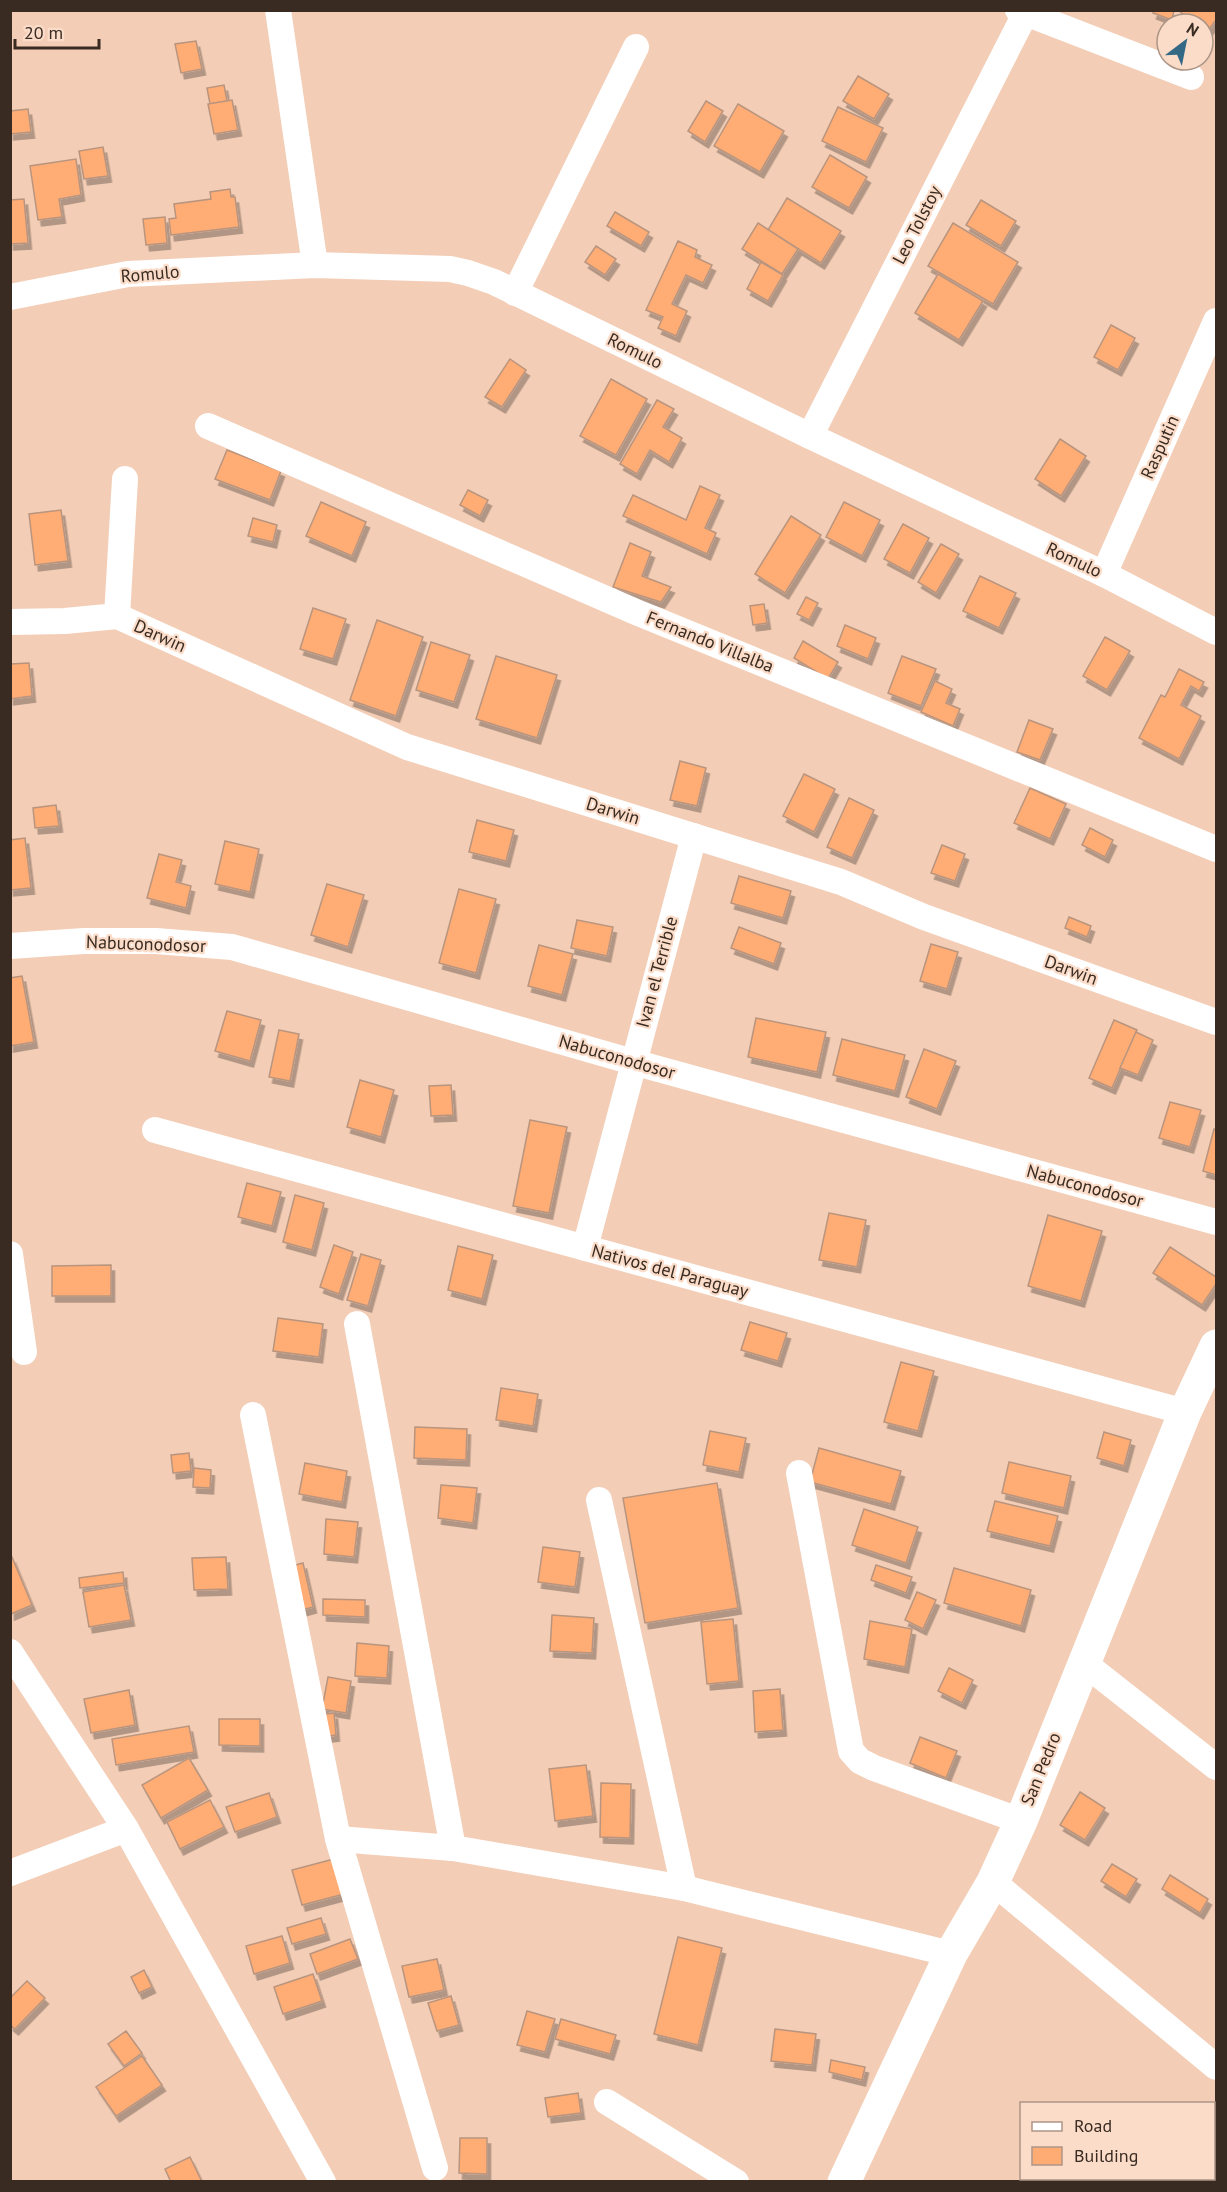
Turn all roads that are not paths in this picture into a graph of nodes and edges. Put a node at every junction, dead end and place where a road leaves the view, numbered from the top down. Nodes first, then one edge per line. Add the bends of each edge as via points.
1 (278, 10) edge
2 (1021, 12) edge
3 (636, 47) dead end
4 (1191, 77) dead end
5 (315, 265) junction
6 (515, 293) junction
7 (10, 297) edge
8 (1216, 321) edge
9 (208, 426) dead end
10 (810, 436) junction
11 (125, 479) dead end
12 (1104, 574) junction
13 (117, 616) junction
14 (10, 622) edge
15 (1216, 632) edge
16 (694, 836) junction
17 (1216, 849) edge
18 (10, 946) edge
19 (1216, 1022) edge
20 (633, 1062) junction
21 (155, 1130) dead end
22 (1216, 1222) edge
23 (585, 1248) junction
24 (10, 1254) edge
25 (357, 1324) dead end
26 (1216, 1346) edge
27 (24, 1352) dead end
28 (1185, 1412) junction
29 (253, 1415) dead end
30 (799, 1473) dead end
31 (599, 1500) dead end
32 (10, 1652) edge
33 (1084, 1663) junction
34 (1216, 1767) edge
35 (1021, 1821) junction
36 (126, 1829) junction
37 (338, 1839) junction
38 (453, 1848) junction
39 (10, 1872) edge
40 (993, 1882) junction
41 (684, 1888) junction
42 (951, 1954) junction
43 (1216, 2067) edge
44 (607, 2102) dead end
45 (435, 2168) dead end
46 (323, 2181) edge
47 (736, 2181) edge
48 (843, 2181) edge

1 - 5 street
2 - 4 street
2 - 10 street, Leo Tolstoy
3 - 6 street
5 - 6 street, Romulo via 450,269
5 - 7 street, Romulo via 128,274
6 - 10 street, Romulo
8 - 12 street, Rasputin
9 - 17 street, Fernando Villalba via 636,612
10 - 12 street, Romulo
11 - 13 street
12 - 15 street, Romulo
13 - 14 street, Darwin
13 - 16 street, Darwin via 407,747
16 - 19 street, Darwin via 841,882 935,921
16 - 20 street, Ivan el Terrible
18 - 20 street, Nabuconodosor via 156,941 232,947
20 - 22 street, Nabuconodosor
20 - 23 street, Ivan el Terrible
21 - 23 street, Nativos del Paraguay
23 - 28 street, Nativos del Paraguay
24 - 27 street
25 - 38 street
26 - 28 main road, San Pedro
28 - 33 main road, San Pedro
29 - 37 street
30 - 35 street via 851,1751 874,1768
31 - 41 street
32 - 36 street
33 - 34 street
33 - 35 main road, San Pedro
35 - 40 main road, San Pedro
36 - 39 street
36 - 46 street
37 - 38 street
37 - 45 street
38 - 41 street
40 - 42 main road, San Pedro
40 - 43 street
41 - 42 street
42 - 48 main road, San Pedro
44 - 47 street

